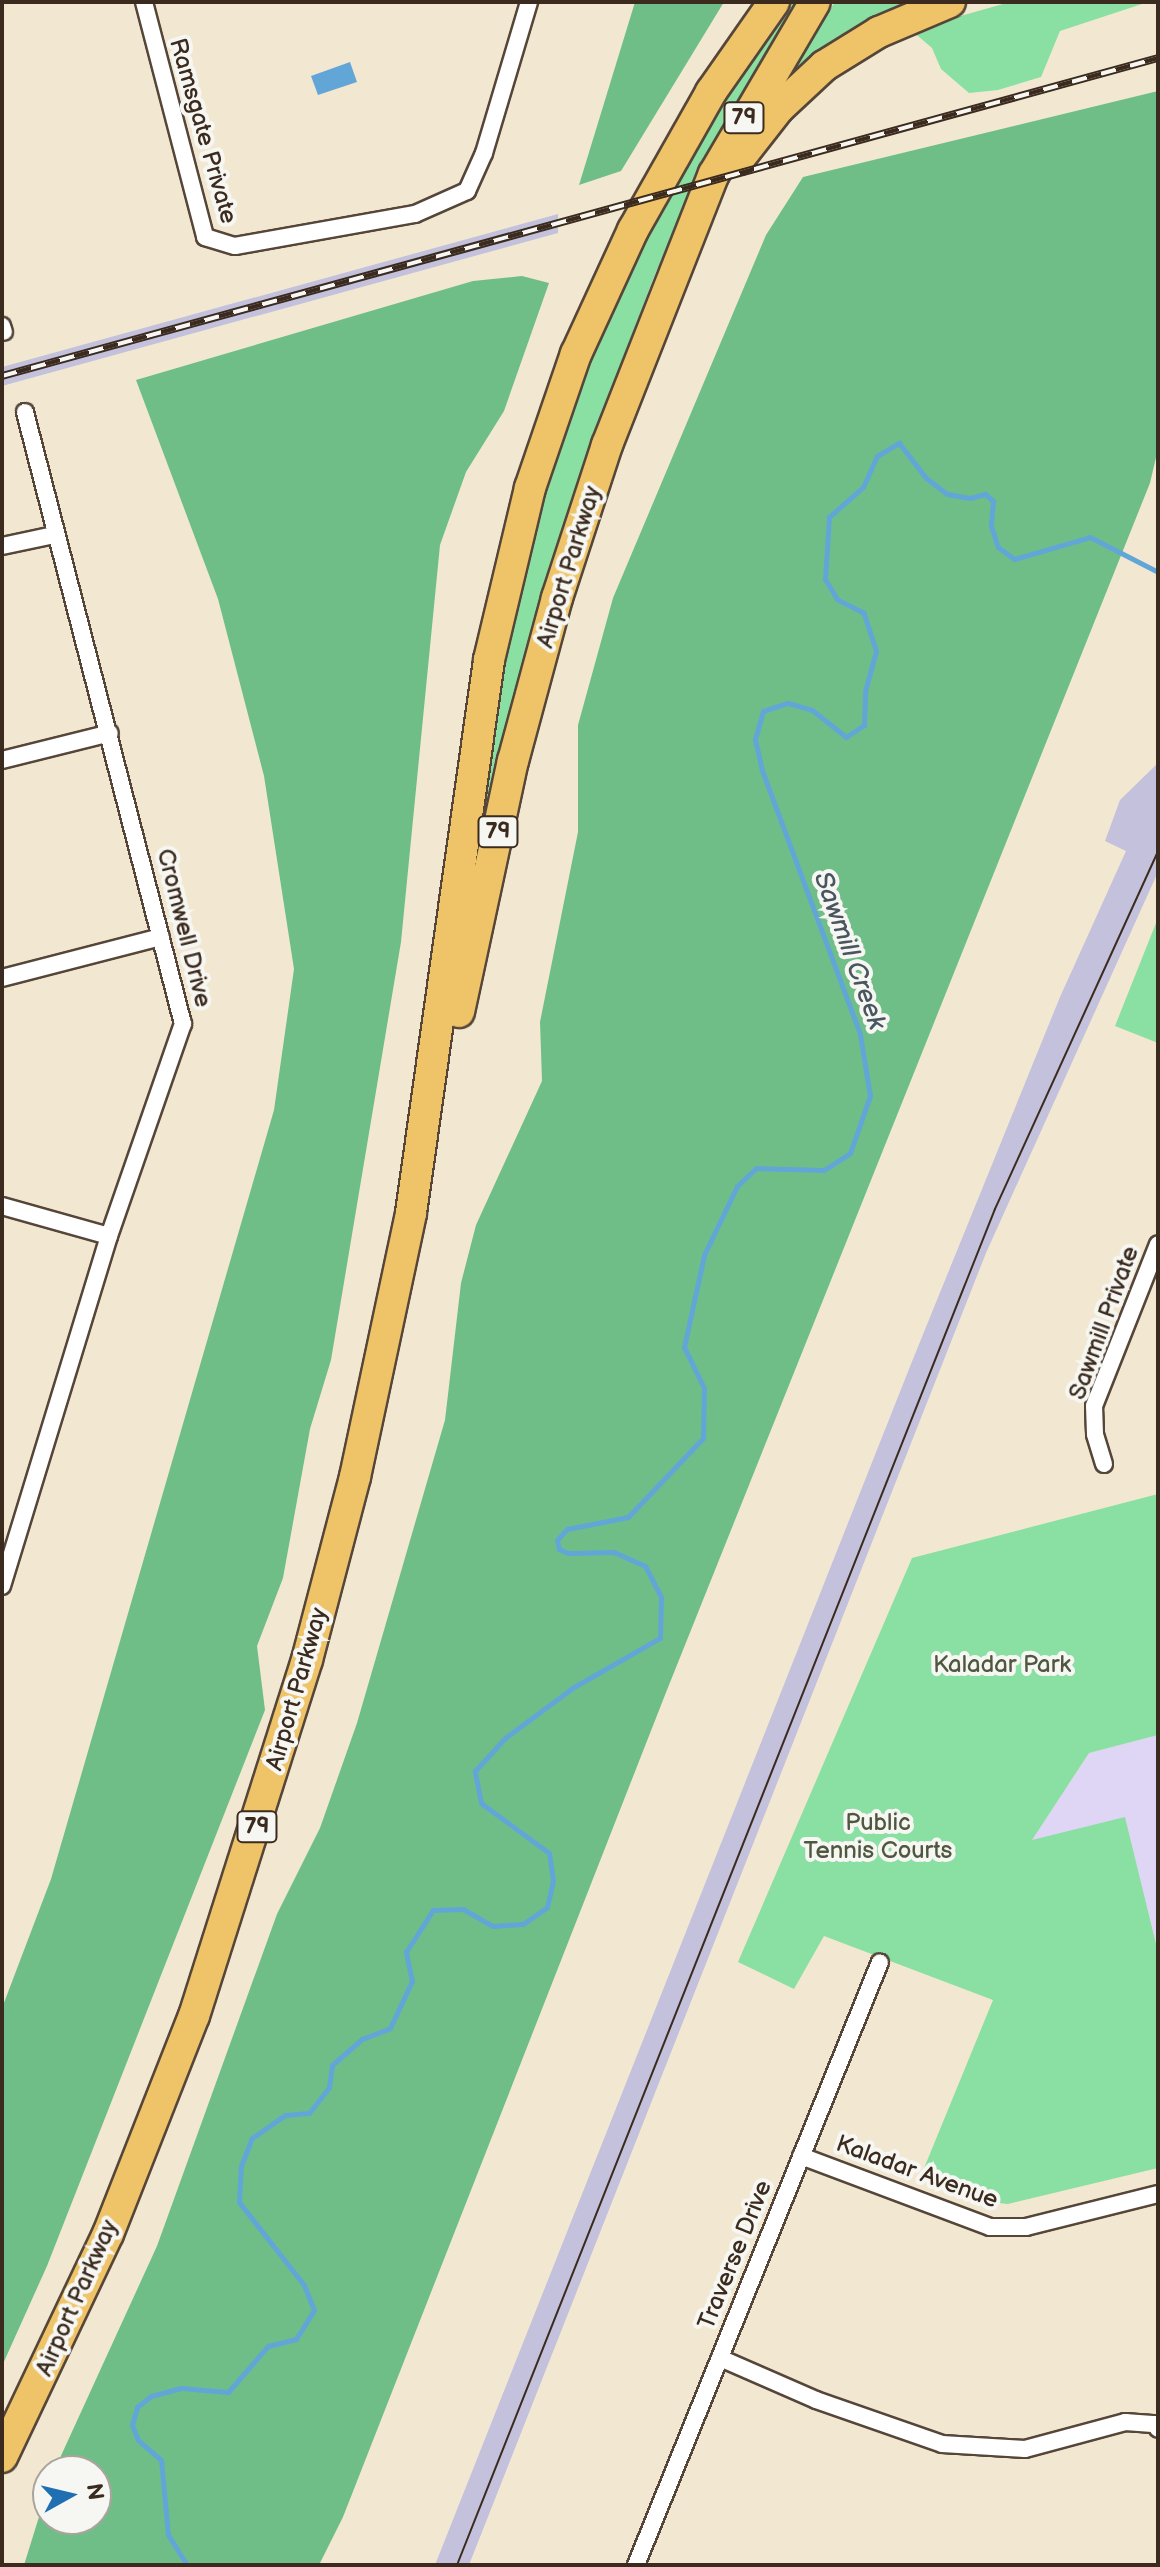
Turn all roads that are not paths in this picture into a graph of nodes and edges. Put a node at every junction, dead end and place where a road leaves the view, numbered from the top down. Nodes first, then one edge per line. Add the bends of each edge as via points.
1 (144, 2) edge
2 (529, 2) edge
3 (766, 2) edge
4 (774, 2) edge
5 (815, 2) edge
6 (950, 2) edge
7 (724, 73) junction
8 (688, 243) junction
9 (25, 412) dead end
10 (54, 535) junction
11 (2, 546) edge
12 (110, 733) junction
13 (2, 760) edge
14 (161, 937) junction
15 (2, 978) edge
16 (420, 1167) junction
17 (2, 1206) edge
18 (109, 1236) junction
19 (1158, 1244) edge
20 (1104, 1464) dead end
21 (2, 1586) edge
22 (880, 1962) dead end
23 (801, 2156) junction
24 (1158, 2194) edge
25 (720, 2358) junction
26 (1158, 2429) edge
27 (2, 2457) edge
28 (636, 2565) edge

1 - 2 street, Ramsgate Private via 205,237 235,246 415,214 467,191 484,153
3 - 7 highway
4 - 7 highway, Airport Parkway / 79
5 - 8 highway, Airport Parkway / 79 via 714,174
6 - 8 highway via 869,37 806,82 759,131
7 - 16 highway, Airport Parkway / 79 via 667,167 594,313 558,401 520,523 489,660
8 - 16 highway, Airport Parkway / 79 via 607,445 557,598 513,761
9 - 10 street, Cromwell Drive
10 - 11 street
10 - 12 street, Cromwell Drive
12 - 13 street
12 - 14 street, Cromwell Drive
14 - 15 street
14 - 18 street, Cromwell Drive via 183,1024
16 - 27 highway, Airport Parkway / 79 via 355,1477 307,1660 230,1912 108,2234
17 - 18 street
18 - 21 street, Cromwell Drive
19 - 20 street, Sawmill Private via 1094,1406
22 - 23 street, Traverse Drive
23 - 24 street, Kaladar Avenue via 990,2227 1026,2227
23 - 25 street, Traverse Drive
25 - 26 street via 816,2400 942,2444 1025,2449 1125,2422 1156,2424
25 - 28 street, Traverse Drive

